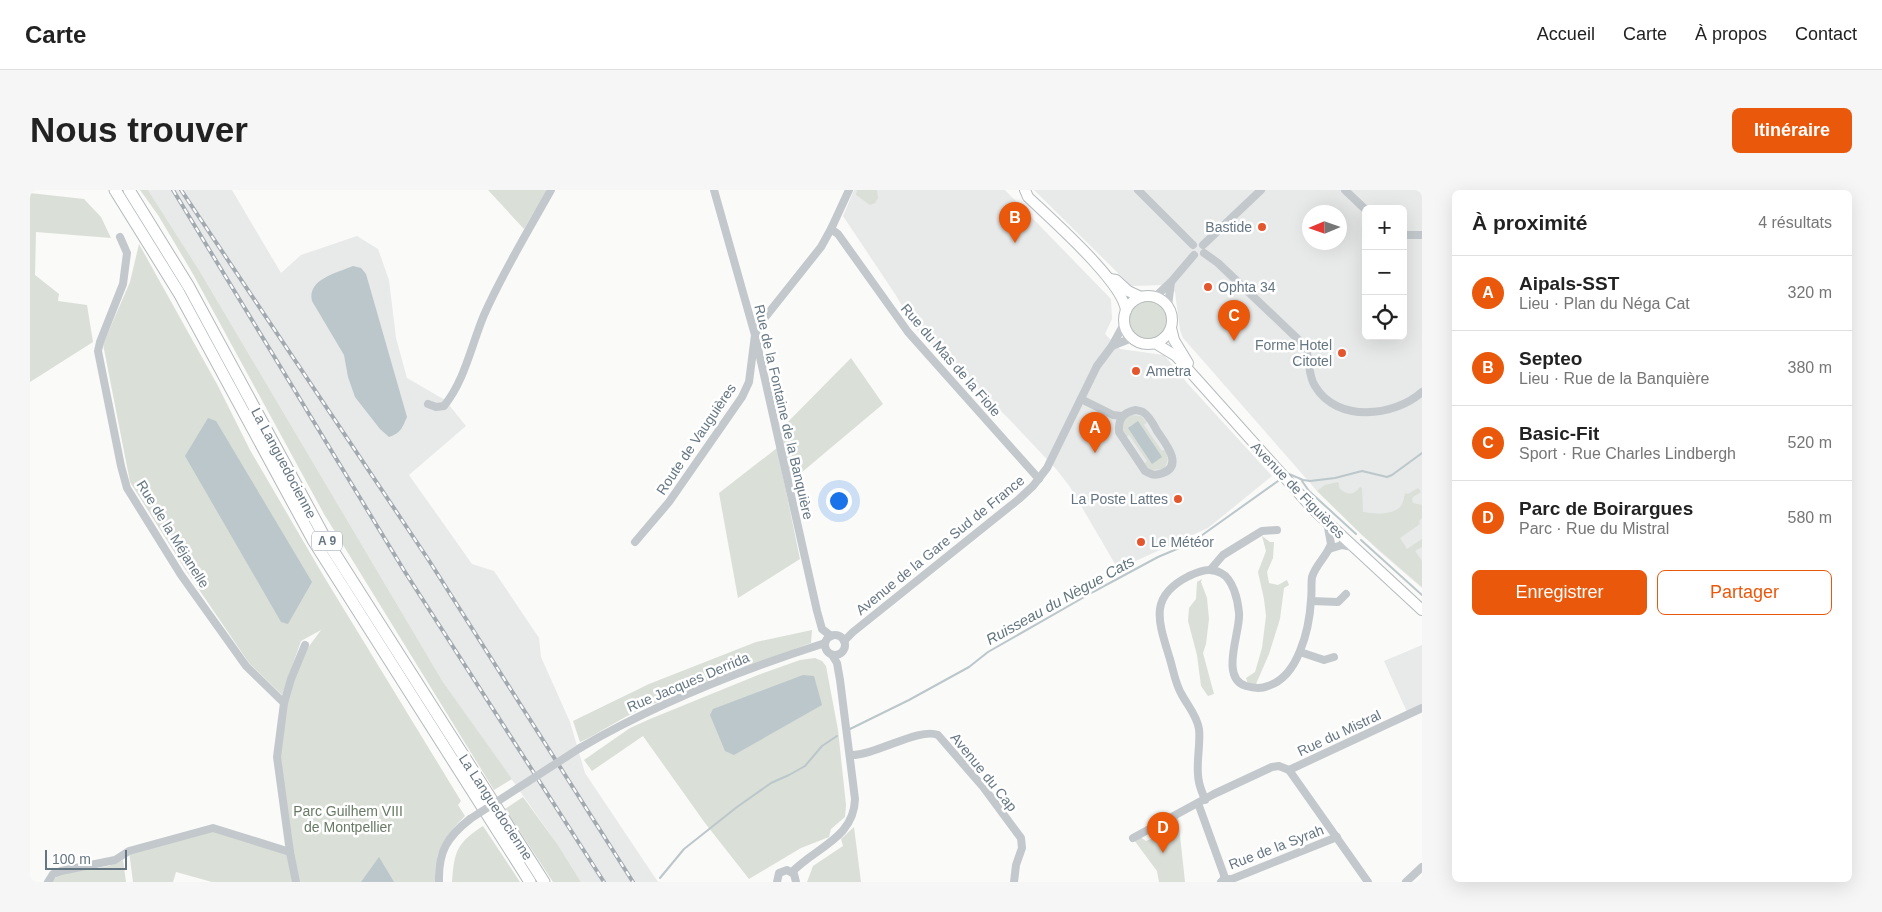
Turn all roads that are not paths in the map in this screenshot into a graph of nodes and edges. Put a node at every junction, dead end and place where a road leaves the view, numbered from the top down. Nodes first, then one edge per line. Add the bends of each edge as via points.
1 (115, 190) edge
2 (129, 190) edge
3 (551, 190) edge
4 (714, 190) edge
5 (849, 190) edge
6 (1016, 190) edge
7 (1138, 190) edge
8 (1261, 190) edge
9 (1345, 190) edge
10 (1026, 194) edge
11 (1362, 206) edge
12 (831, 229) junction
13 (1422, 234) edge
14 (1407, 235) edge
15 (120, 237) dead end
16 (1193, 245) junction
17 (1203, 249) junction
18 (1194, 254) junction
19 (1110, 279) junction
20 (1171, 282) junction
21 (1142, 297) junction
22 (1156, 297) junction
23 (1168, 306) junction
24 (1126, 312) junction
25 (1124, 324) junction
26 (1171, 328) junction
27 (755, 335) junction
28 (1132, 338) junction
29 (1155, 344) junction
30 (1112, 346) junction
31 (1199, 381) junction
32 (1422, 392) edge
33 (1081, 400) junction
34 (428, 404) dead end
35 (1121, 416) junction
36 (1039, 479) junction
37 (1328, 522) junction
38 (1277, 530) dead end
39 (635, 542) dead end
40 (1353, 547) junction
41 (1329, 548) junction
42 (1211, 569) junction
43 (1404, 592) junction
44 (1346, 594) dead end
45 (1311, 601) junction
46 (1422, 606) edge
47 (1422, 610) edge
48 (831, 636) junction
49 (842, 639) junction
50 (304, 645) dead end
51 (1300, 652) junction
52 (832, 653) junction
53 (1334, 657) dead end
54 (284, 703) junction
55 (1422, 708) edge
56 (850, 755) junction
57 (1289, 770) junction
58 (1201, 801) junction
59 (1337, 837) junction
60 (1133, 838) dead end
61 (290, 852) junction
62 (1422, 867) edge
63 (792, 872) junction
64 (1222, 881) edge
65 (48, 882) edge
66 (296, 882) edge
67 (439, 882) edge
68 (530, 882) edge
69 (544, 882) edge
70 (777, 882) edge
71 (796, 882) edge
72 (1014, 882) edge
73 (1368, 882) edge
74 (1406, 882) edge

1 - 68 highway, La Languedocienne / A 9 via 178,293 313,540
2 - 69 highway, La Languedocienne / A 9 via 189,287 325,538
3 - 34 street via 483,317 450,398 444,406
4 - 27 street, Rue de la Fontaine de la Banquière
5 - 12 street, Route de Vauguières
6 - 10 main road via 1023,196
7 - 16 street
8 - 17 street
9 - 11 street
10 - 19 main road
12 - 27 street, Route de Vauguières via 805,268 759,325
12 - 36 street, Rue du Mas de la Fiole via 838,234 908,332
13 - 14 street
15 - 54 street, Rue de la Méjanelle via 127,252 123,284 98,351 127,488 181,575 246,666
16 - 17 street via 1198,242
16 - 18 street
17 - 18 street via 1198,256
17 - 32 street via 1304,346 1314,385 1332,402 1356,412 1377,412 1401,406
18 - 20 street
19 - 21 main road
19 - 24 main road
20 - 22 street
20 - 23 street
21 - 22 main road
21 - 24 main road via 1132,302
22 - 23 main road
23 - 26 main road
24 - 25 main road
25 - 28 main road
25 - 30 street, Avenue de la Gare Sud de France
26 - 29 main road via 1168,335
26 - 31 main road, Avenue de Figuières
27 - 39 street, Route de Vauguières via 749,382 742,397 669,502
27 - 48 street, Rue de la Fontaine de la Banquière via 817,611 822,629
28 - 29 main road
28 - 30 street
29 - 31 main road, Avenue de Figuières via 1176,356
30 - 33 street, Avenue de la Gare Sud de France via 1097,366
31 - 37 main road, Avenue de Figuières
33 - 35 street
33 - 36 street, Avenue de la Gare Sud de France via 1052,460
35 - 35 street via 1119,432 1145,471 1158,476 1167,472 1172,467 1170,451 1145,413 1132,410
36 - 49 street, Avenue de la Gare Sud de France via 1020,500
37 - 40 main road, Avenue de Figuières
37 - 41 street
38 - 42 street via 1262,531 1223,555
40 - 41 street
40 - 43 main road, Avenue de Figuières
41 - 45 street via 1312,577
42 - 51 street via 1228,578 1239,612 1232,660 1238,682 1253,688 1276,683 1285,676
42 - 58 street via 1189,576 1170,588 1158,616 1181,694 1199,728
43 - 46 main road, Avenue de Figuières
43 - 47 main road, Avenue de Figuières
44 - 45 street via 1338,602
45 - 51 street via 1308,631
48 - 49 street, Avenue de la Gare Sud de France
48 - 52 street
49 - 52 street via 843,651
50 - 54 street
51 - 53 street via 1324,660
52 - 56 street
52 - 67 street, Rue Jacques Derrida, bridge via 810,648 620,724 458,829 445,846
54 - 61 street via 277,756
55 - 57 street, Rue du Mistral
56 - 63 street via 855,799 853,816 836,838
56 - 72 street, Avenue du Cap via 865,754 926,732 938,735 984,788 1021,838
57 - 58 street, Rue du Mistral via 1272,767
57 - 59 street
58 - 60 street, Rue du Mistral
58 - 64 street via 1223,870
59 - 64 street, Rue de la Syrah
59 - 73 street via 1358,874
61 - 65 street via 213,828 129,851 115,860 61,871 53,874
61 - 66 street
62 - 74 street
63 - 70 street via 781,872
63 - 71 street

